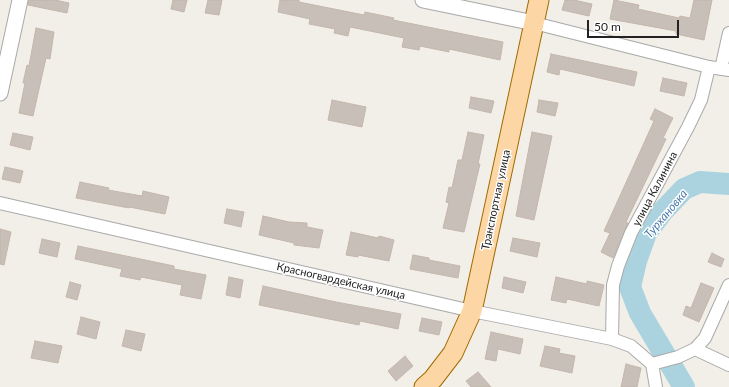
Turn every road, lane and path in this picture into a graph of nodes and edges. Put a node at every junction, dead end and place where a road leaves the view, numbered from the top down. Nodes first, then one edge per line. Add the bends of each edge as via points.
1 (20, 0) edge
2 (423, 0) edge
3 (539, 0) edge
4 (534, 23) junction
5 (729, 33) edge
6 (720, 68) edge
7 (0, 92) edge
8 (0, 203) edge
9 (729, 284) edge
10 (472, 311) junction
11 (612, 339) junction
12 (695, 349) junction
13 (652, 364) junction
14 (729, 365) edge
15 (424, 387) edge
16 (656, 387) edge

1 - 7 street
2 - 4 street
3 - 4 main road, Транспортная улица
4 - 6 street
4 - 10 main road, Транспортная улица
5 - 6 street, улица Калинина
6 - 11 street, улица Калинина via 631,233 613,285
8 - 10 street, Красногвардейская улица
9 - 12 street via 705,338
10 - 11 street, Красногвардейская улица
10 - 15 main road, Транспортная улица via 453,353 433,380
11 - 13 street, Красногвардейская улица via 631,346
12 - 13 street
12 - 14 street
13 - 16 street

